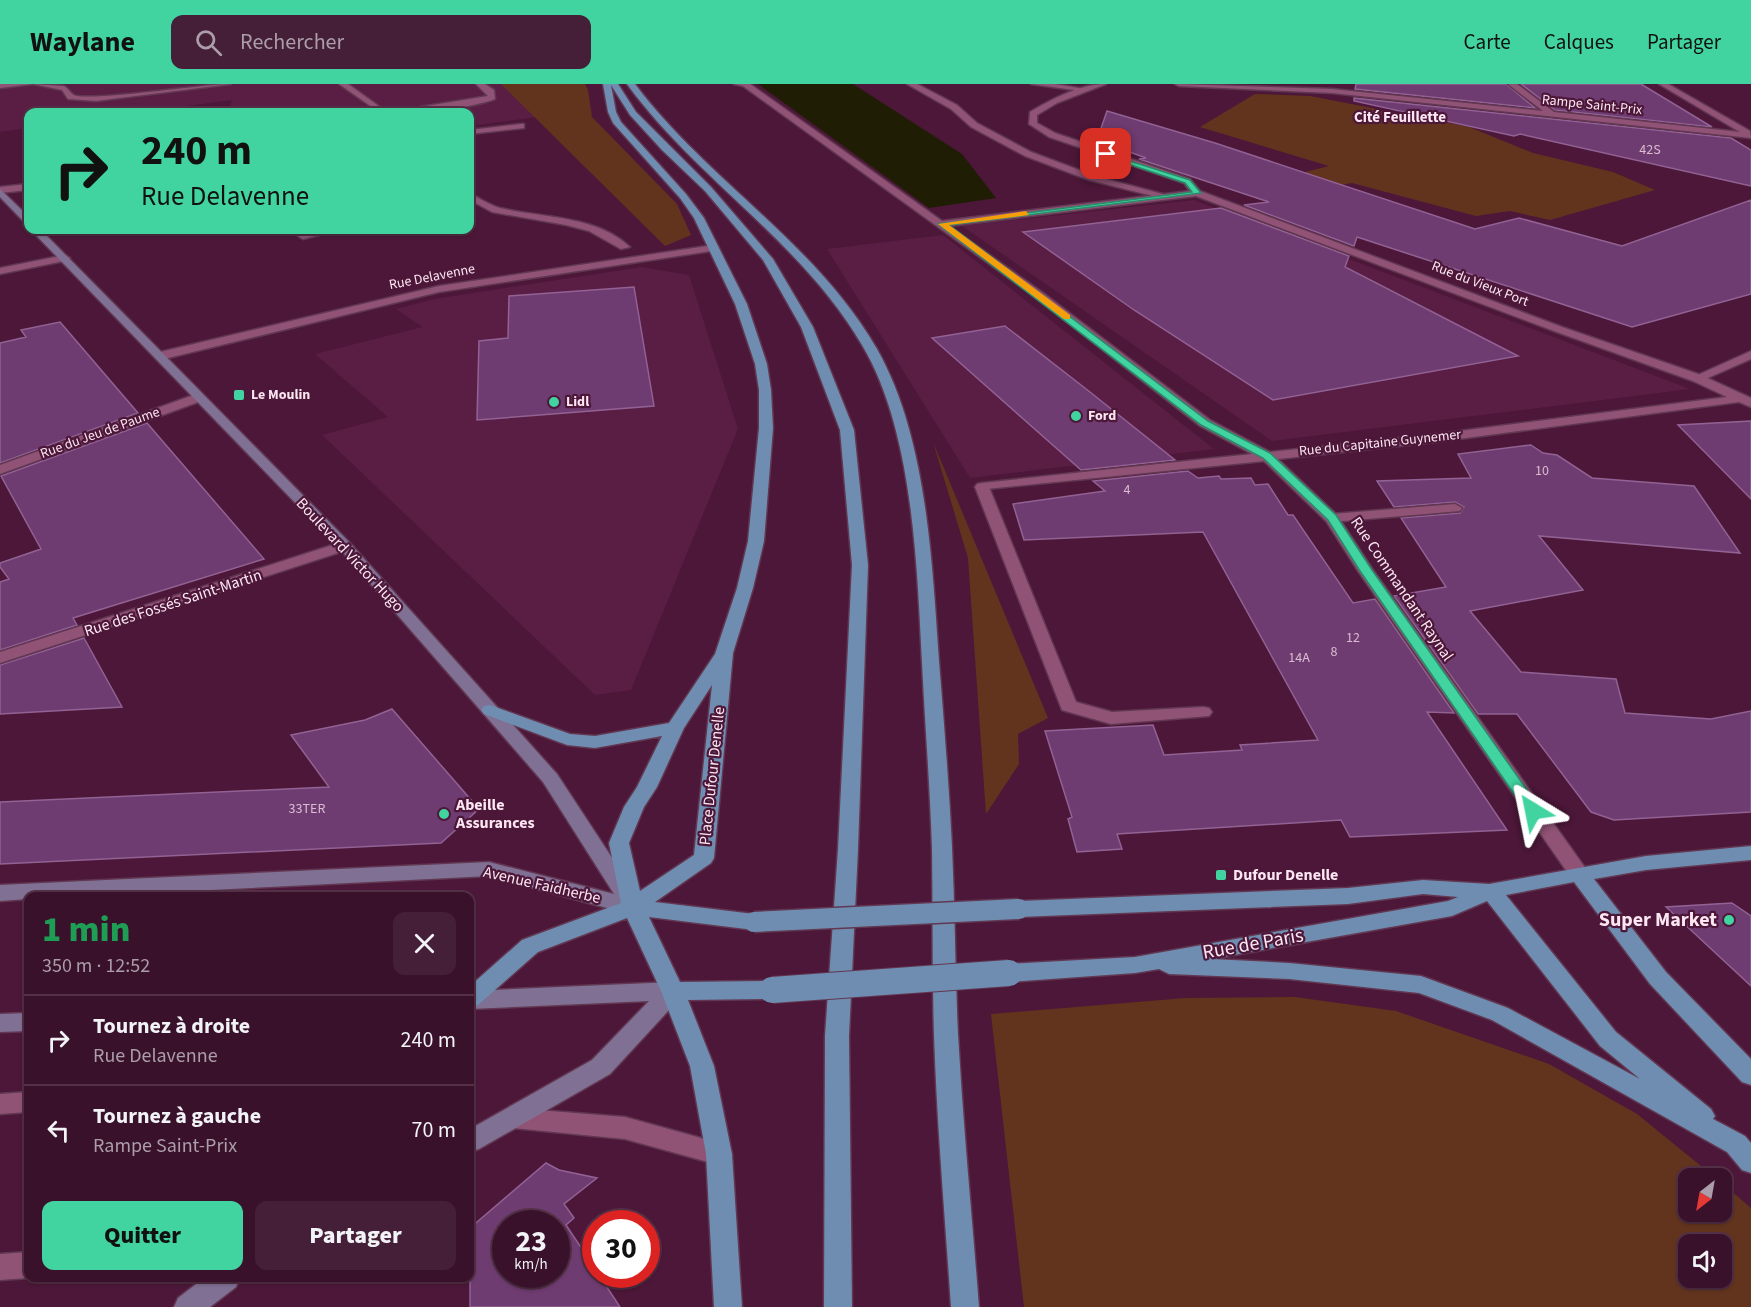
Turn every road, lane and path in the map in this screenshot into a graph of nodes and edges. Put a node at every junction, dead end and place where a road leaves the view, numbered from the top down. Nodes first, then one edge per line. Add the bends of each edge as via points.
1 (29, 84) edge
2 (37, 84) edge
3 (228, 84) edge
4 (343, 84) edge
5 (480, 84) edge
6 (607, 84) edge
7 (614, 84) edge
8 (631, 84) edge
9 (738, 84) edge
10 (745, 84) edge
11 (911, 84) edge
12 (1035, 84) edge
13 (1102, 84) edge
14 (1179, 84) edge
15 (1364, 84) edge
16 (1512, 84) edge
17 (1663, 84) edge
18 (5, 85) edge
19 (1081, 89) junction
20 (1376, 96) junction
21 (377, 108) edge
22 (425, 108) edge
23 (1551, 114) junction
24 (521, 126) dead end
25 (474, 132) edge
26 (1751, 136) edge
27 (24, 188) edge
28 (0, 191) edge
29 (1197, 193) junction
30 (1165, 196) junction
31 (474, 200) edge
32 (4, 202) edge
33 (24, 218) edge
34 (942, 224) junction
35 (40, 234) edge
36 (317, 234) edge
37 (303, 237) dead end
38 (625, 247) dead end
39 (714, 248) junction
40 (65, 258) junction
41 (0, 271) edge
42 (1751, 355) edge
43 (160, 356) junction
44 (1697, 378) junction
45 (199, 397) junction
46 (1747, 400) edge
47 (1267, 456) junction
48 (0, 470) edge
49 (1455, 508) dead end
50 (1332, 518) junction
51 (345, 546) junction
52 (724, 653) junction
53 (0, 658) edge
54 (490, 710) junction
55 (1203, 712) dead end
56 (675, 728) junction
57 (1751, 853) edge
58 (1579, 874) junction
59 (1491, 891) junction
60 (0, 893) edge
61 (633, 907) junction
62 (1135, 965) junction
63 (673, 991) junction
64 (474, 995) edge
65 (474, 999) edge
66 (24, 1022) edge
67 (0, 1023) edge
68 (1751, 1075) edge
69 (24, 1102) edge
70 (0, 1104) edge
71 (513, 1118) junction
72 (474, 1139) edge
73 (719, 1154) junction
74 (1746, 1154) edge
75 (24, 1265) edge
76 (0, 1267) edge
77 (221, 1282) edge
78 (188, 1307) edge
79 (728, 1307) edge
80 (838, 1307) edge
81 (965, 1307) edge

1 - 18 street
2 - 3 street via 64,88 70,97 96,99
4 - 21 street
5 - 22 street via 492,97
6 - 39 main road via 617,123 683,196
7 - 80 main road via 633,113 716,198 768,259 807,327 847,430 860,565 837,1036
8 - 81 main road via 685,147 766,222 827,286 869,346 892,398 913,478 926,586 942,846 946,1035
9 - 10 street
10 - 34 street, Rue Commandant Raynal
11 - 30 street via 1028,154 1092,178
12 - 19 street
13 - 19 street
14 - 20 street, Rampe Saint-Prix
15 - 20 street
16 - 23 street
17 - 26 street
19 - 29 street via 1034,114 1034,124 1052,135 1187,181
20 - 23 street, Rampe Saint-Prix
23 - 26 street, Rampe Saint-Prix
24 - 25 street
27 - 28 street
28 - 32 main road
29 - 30 street
29 - 44 street, Rue du Vieux Port
30 - 34 street
31 - 38 street via 495,210 592,229
32 - 33 main road
34 - 47 street, Rue Commandant Raynal via 1205,423
35 - 40 main road, Boulevard Victor Hugo
36 - 37 street
39 - 43 street, Rue Delavenne via 439,289
39 - 52 main road via 741,304 761,364 766,428 756,541
40 - 41 street
40 - 43 main road, Boulevard Victor Hugo
42 - 44 street
43 - 45 main road, Boulevard Victor Hugo
44 - 46 street, Rue du Vieux Port
45 - 48 street, Rue du Jeu de Paume
45 - 51 main road, Boulevard Victor Hugo
46 - 47 street, Rue du Capitaine Guynemer
47 - 50 street, Rue Commandant Raynal
47 - 55 street, Rue du Capitaine Guynemer via 982,487 1068,706 1111,718
49 - 50 street
50 - 58 street, Rue Commandant Raynal
51 - 53 street, Rue des Fossés Saint-Martin
51 - 54 main road, Boulevard Victor Hugo
52 - 56 main road, Place Dufour Denelle
52 - 61 main road, Place Dufour Denelle via 704,858
54 - 56 main road via 567,739 595,742
54 - 61 main road, Boulevard Victor Hugo via 550,778
56 - 61 main road, Place Dufour Denelle via 619,843
57 - 58 main road, Rue de Paris
58 - 59 main road, Rue de Paris
58 - 68 main road via 1658,978
59 - 61 main road, Rue de Paris, bridge via 1423,887 1348,896 754,922
59 - 62 main road, Rue de Paris via 1452,908
59 - 74 main road via 1608,1039
60 - 61 main road, Avenue Faidherbe via 489,869
61 - 63 main road
61 - 64 main road via 530,946
62 - 63 main road, Rue de Paris, bridge via 772,990
62 - 74 main road via 1289,971 1421,986 1500,1014
63 - 65 main road
63 - 71 main road via 601,1067
63 - 73 main road via 702,1066
66 - 67 main road
69 - 70 street
71 - 72 main road
71 - 73 street via 625,1128
73 - 79 main road
75 - 76 street
77 - 78 main road

